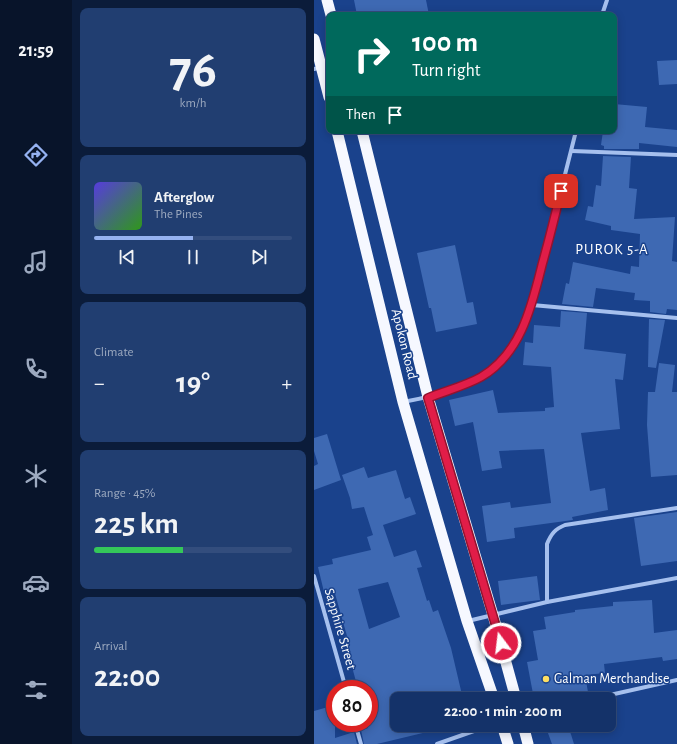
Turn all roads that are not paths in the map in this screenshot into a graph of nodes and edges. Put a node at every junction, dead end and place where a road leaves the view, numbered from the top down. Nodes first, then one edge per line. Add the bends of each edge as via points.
1 (327, 0) edge
2 (607, 0) edge
3 (331, 12) edge
4 (603, 12) edge
5 (314, 39) edge
6 (322, 67) edge
7 (326, 84) edge
8 (338, 134) edge
9 (363, 134) edge
10 (575, 134) edge
11 (572, 151) junction
12 (677, 155) edge
13 (532, 305) junction
14 (677, 318) edge
15 (428, 398) junction
16 (403, 402) junction
17 (677, 508) edge
18 (314, 576) edge
19 (677, 578) edge
20 (547, 602) junction
21 (493, 615) junction
22 (466, 621) junction
23 (343, 680) edge
24 (677, 680) edge
25 (491, 692) edge
26 (514, 692) edge
27 (616, 694) edge
28 (358, 732) edge
29 (471, 732) edge
30 (504, 732) edge
31 (525, 732) edge
32 (361, 744) edge
33 (437, 744) edge
34 (508, 744) edge
35 (528, 744) edge

1 - 3 highway
2 - 4 street
5 - 6 highway
6 - 7 highway
8 - 16 highway, Apokon Road
9 - 15 highway, Apokon Road
10 - 11 street
11 - 12 street
11 - 13 street
13 - 14 street
13 - 15 street via 522,330 499,363 467,384
15 - 16 street
15 - 21 highway, Apokon Road
16 - 22 highway, Apokon Road
17 - 20 street via 557,528 547,544
18 - 23 street, Sapphire Street
19 - 20 street
20 - 21 street
21 - 22 street
21 - 26 highway, Apokon Road
22 - 25 highway, Apokon Road
24 - 27 street
28 - 32 street
29 - 33 street
30 - 34 highway
31 - 35 highway

